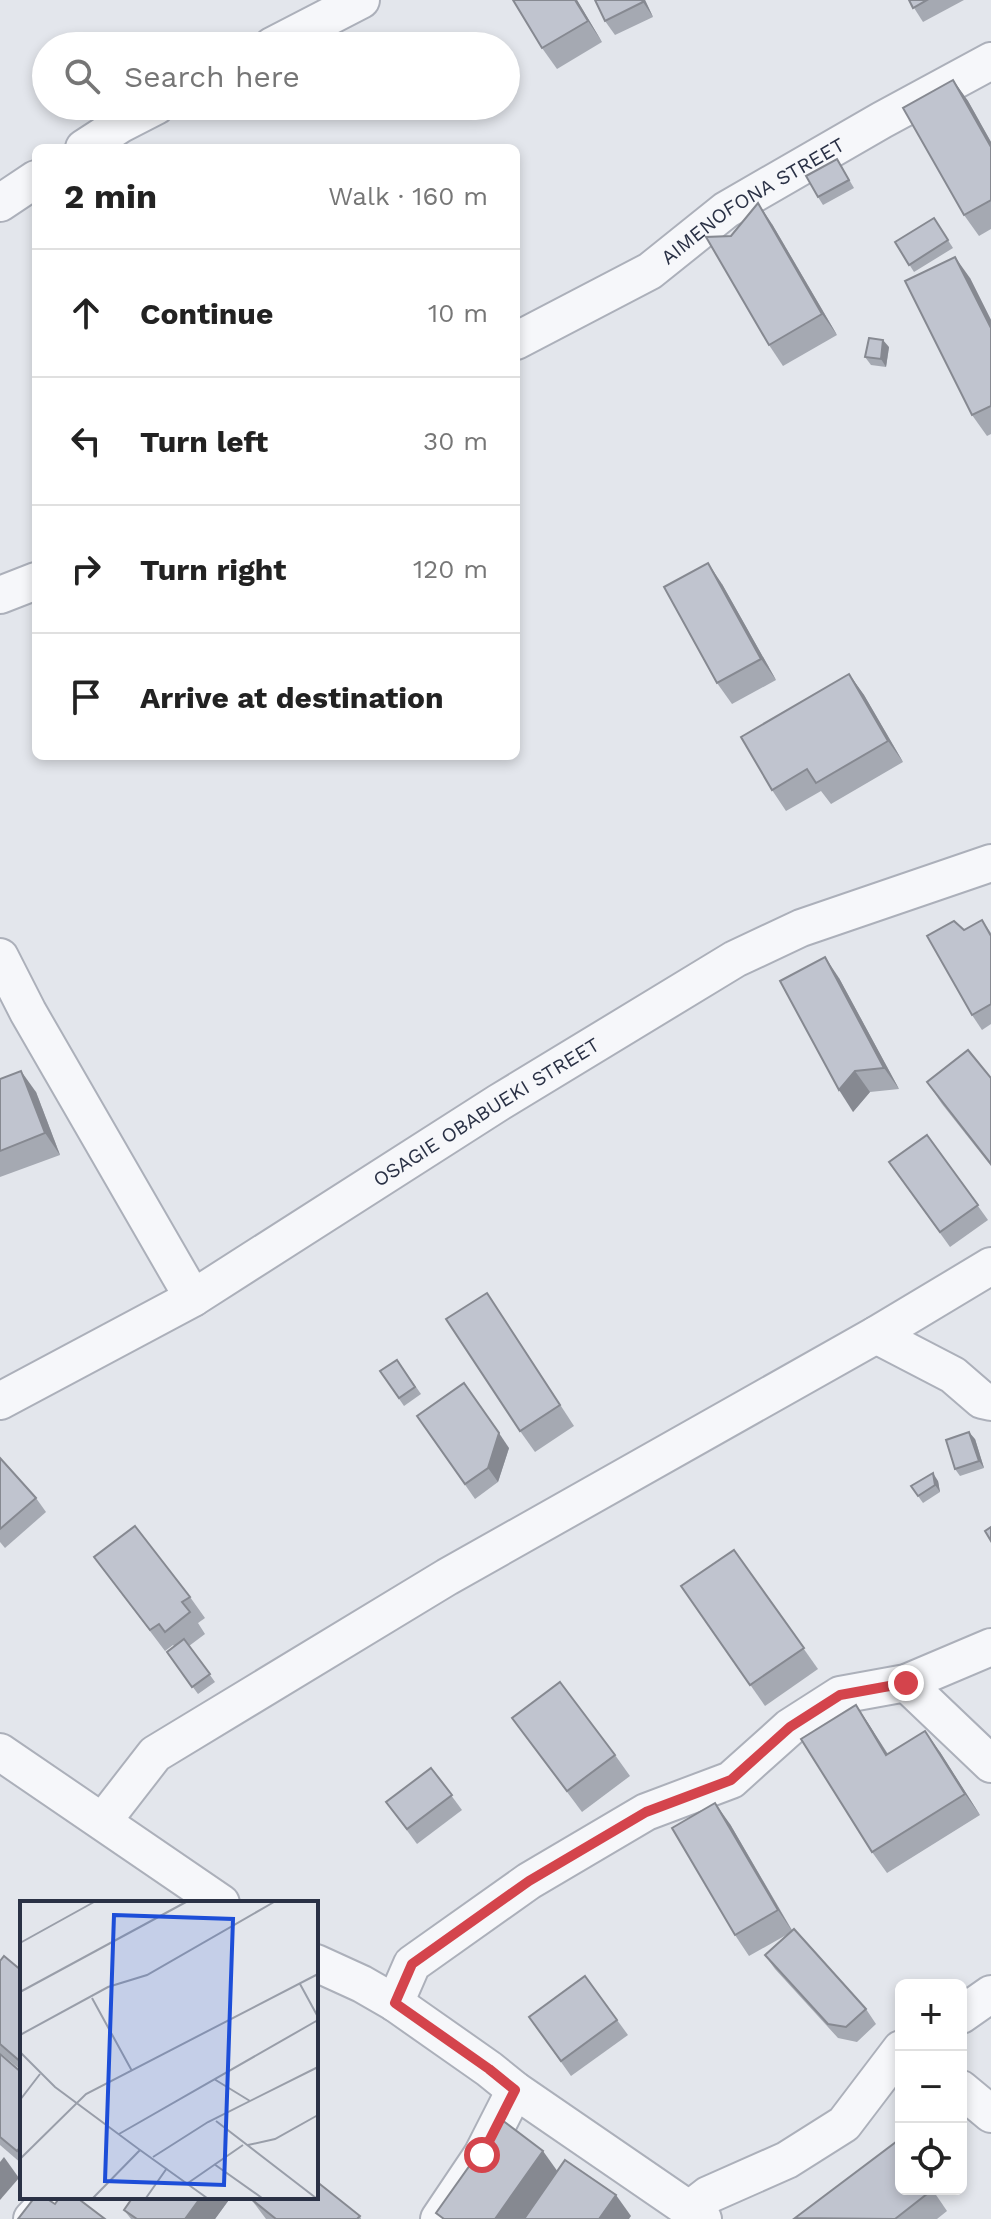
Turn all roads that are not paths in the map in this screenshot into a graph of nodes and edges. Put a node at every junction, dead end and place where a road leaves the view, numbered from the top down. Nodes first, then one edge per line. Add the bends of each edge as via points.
1 (361, 0) edge
2 (299, 32) edge
3 (991, 61) edge
4 (129, 120) edge
5 (90, 144) edge
6 (32, 182) edge
7 (0, 203) edge
8 (520, 339) edge
9 (32, 583) edge
10 (0, 595) edge
11 (991, 863) edge
12 (0, 957) edge
13 (991, 1266) edge
14 (193, 1298) junction
15 (876, 1335) junction
16 (0, 1401) edge
17 (991, 1402) edge
18 (991, 1647) edge
19 (906, 1683) junction
20 (0, 1752) edge
21 (991, 1764) edge
22 (103, 1821) junction
23 (218, 1901) edge
24 (318, 1964) edge
25 (991, 1994) edge
26 (395, 2003) junction
27 (967, 2011) edge
28 (899, 2051) edge
29 (515, 2090) junction
30 (967, 2094) edge
31 (991, 2114) edge
32 (51, 2199) edge
33 (696, 2214) edge
34 (32, 2219) edge
35 (439, 2219) edge

1 - 2 street
3 - 8 street, AIMENOFONA STREET via 726,210 650,271
4 - 5 street
6 - 7 street
9 - 10 street
11 - 14 street, OSAGIE OBABUEKI STREET via 801,928 735,959
12 - 14 street
13 - 15 street
14 - 16 street, OSAGIE OBABUEKI STREET
15 - 17 street via 953,1375
15 - 22 street via 447,1577 155,1754
18 - 19 street
19 - 21 street
19 - 26 street via 840,1695 790,1727 731,1780 646,1812 529,1881 412,1964
20 - 22 street
22 - 23 street
24 - 26 street
25 - 27 street
26 - 29 street
28 - 33 street via 844,2124 787,2160 708,2195
29 - 33 street
29 - 35 street via 482,2155
30 - 31 street
32 - 34 street

